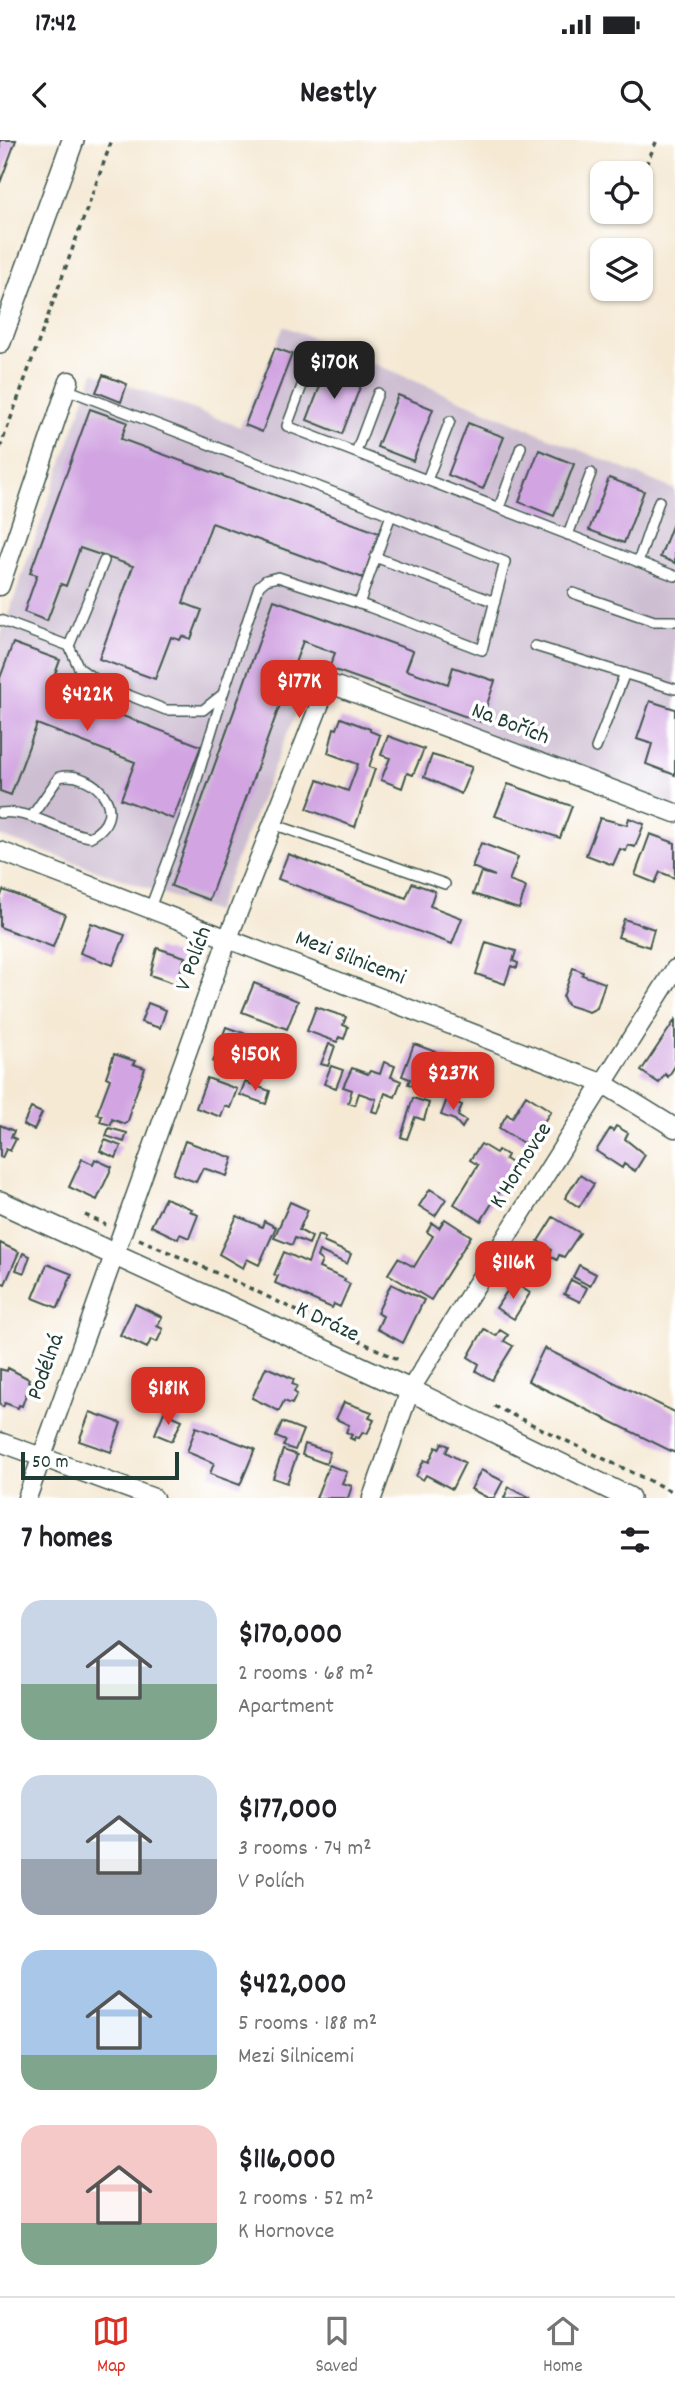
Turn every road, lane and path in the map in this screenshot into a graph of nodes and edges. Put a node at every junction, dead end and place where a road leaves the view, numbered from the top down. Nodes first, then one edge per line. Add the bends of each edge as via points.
1 (73, 140) edge
2 (112, 140) edge
3 (657, 140) edge
4 (648, 161) edge
5 (0, 342) edge
6 (309, 367) dead end
7 (67, 385) joint
8 (378, 393) dead end
9 (450, 421) dead end
10 (521, 447) dead end
11 (0, 448) edge
12 (356, 452) junction
13 (591, 473) dead end
14 (427, 480) junction
15 (659, 501) dead end
16 (499, 508) junction
17 (391, 515) junction
18 (568, 535) junction
19 (376, 557) junction
20 (104, 562) dead end
21 (638, 562) junction
22 (675, 576) edge
23 (0, 586) edge
24 (573, 593) dead end
25 (495, 602) junction
26 (359, 604) junction
27 (0, 620) edge
28 (675, 621) edge
29 (69, 646) junction
30 (536, 646) dead end
31 (625, 673) junction
32 (328, 683) joint
33 (675, 689) edge
34 (223, 694) junction
35 (596, 748) dead end
36 (0, 813) edge
37 (675, 813) edge
38 (32, 816) junction
39 (273, 824) junction
40 (0, 850) edge
41 (445, 884) dead end
42 (150, 908) junction
43 (228, 938) junction
44 (675, 969) edge
45 (604, 1084) junction
46 (675, 1128) edge
47 (0, 1202) edge
48 (114, 1254) junction
49 (410, 1390) junction
50 (0, 1442) edge
51 (41, 1457) junction
52 (27, 1498) edge
53 (153, 1498) edge
54 (372, 1498) edge
55 (629, 1498) edge

1 - 5 street
2 - 11 path
3 - 4 path
6 - 12 lane via 287,426
7 - 17 lane
7 - 23 street
8 - 12 lane
9 - 14 lane
10 - 16 lane
12 - 14 lane
13 - 18 lane
14 - 16 lane
15 - 21 lane
16 - 18 lane
17 - 19 lane
17 - 25 lane via 505,562
18 - 21 lane
19 - 25 lane
19 - 26 lane
20 - 29 lane
21 - 22 lane
24 - 28 lane via 654,621
25 - 26 lane via 482,650
26 - 34 lane via 278,577 266,580 259,586
27 - 29 lane
29 - 34 lane via 79,668 103,685 166,710 203,710
30 - 31 lane
31 - 33 lane
31 - 35 lane
32 - 37 street, Na Bořích
32 - 39 street, V Polích
34 - 42 lane via 189,805
36 - 38 lane
38 - 38 lane via 90,837 102,831 110,806 98,789 72,774 59,777
39 - 41 lane
39 - 43 street, V Polích
40 - 42 street, Mezi Silnicemi
42 - 43 street, Mezi Silnicemi
43 - 45 street, Mezi Silnicemi
43 - 48 street, V Polích
44 - 45 street, K Hornovce
45 - 46 street, Mezi Silnicemi
45 - 49 street, K Hornovce
47 - 48 street, K Dráze
48 - 49 street, K Dráze
48 - 51 street, Podélná
49 - 54 street, K Hornovce
49 - 55 street, K Dráze
50 - 51 street
51 - 52 street, Podélná
51 - 53 street

